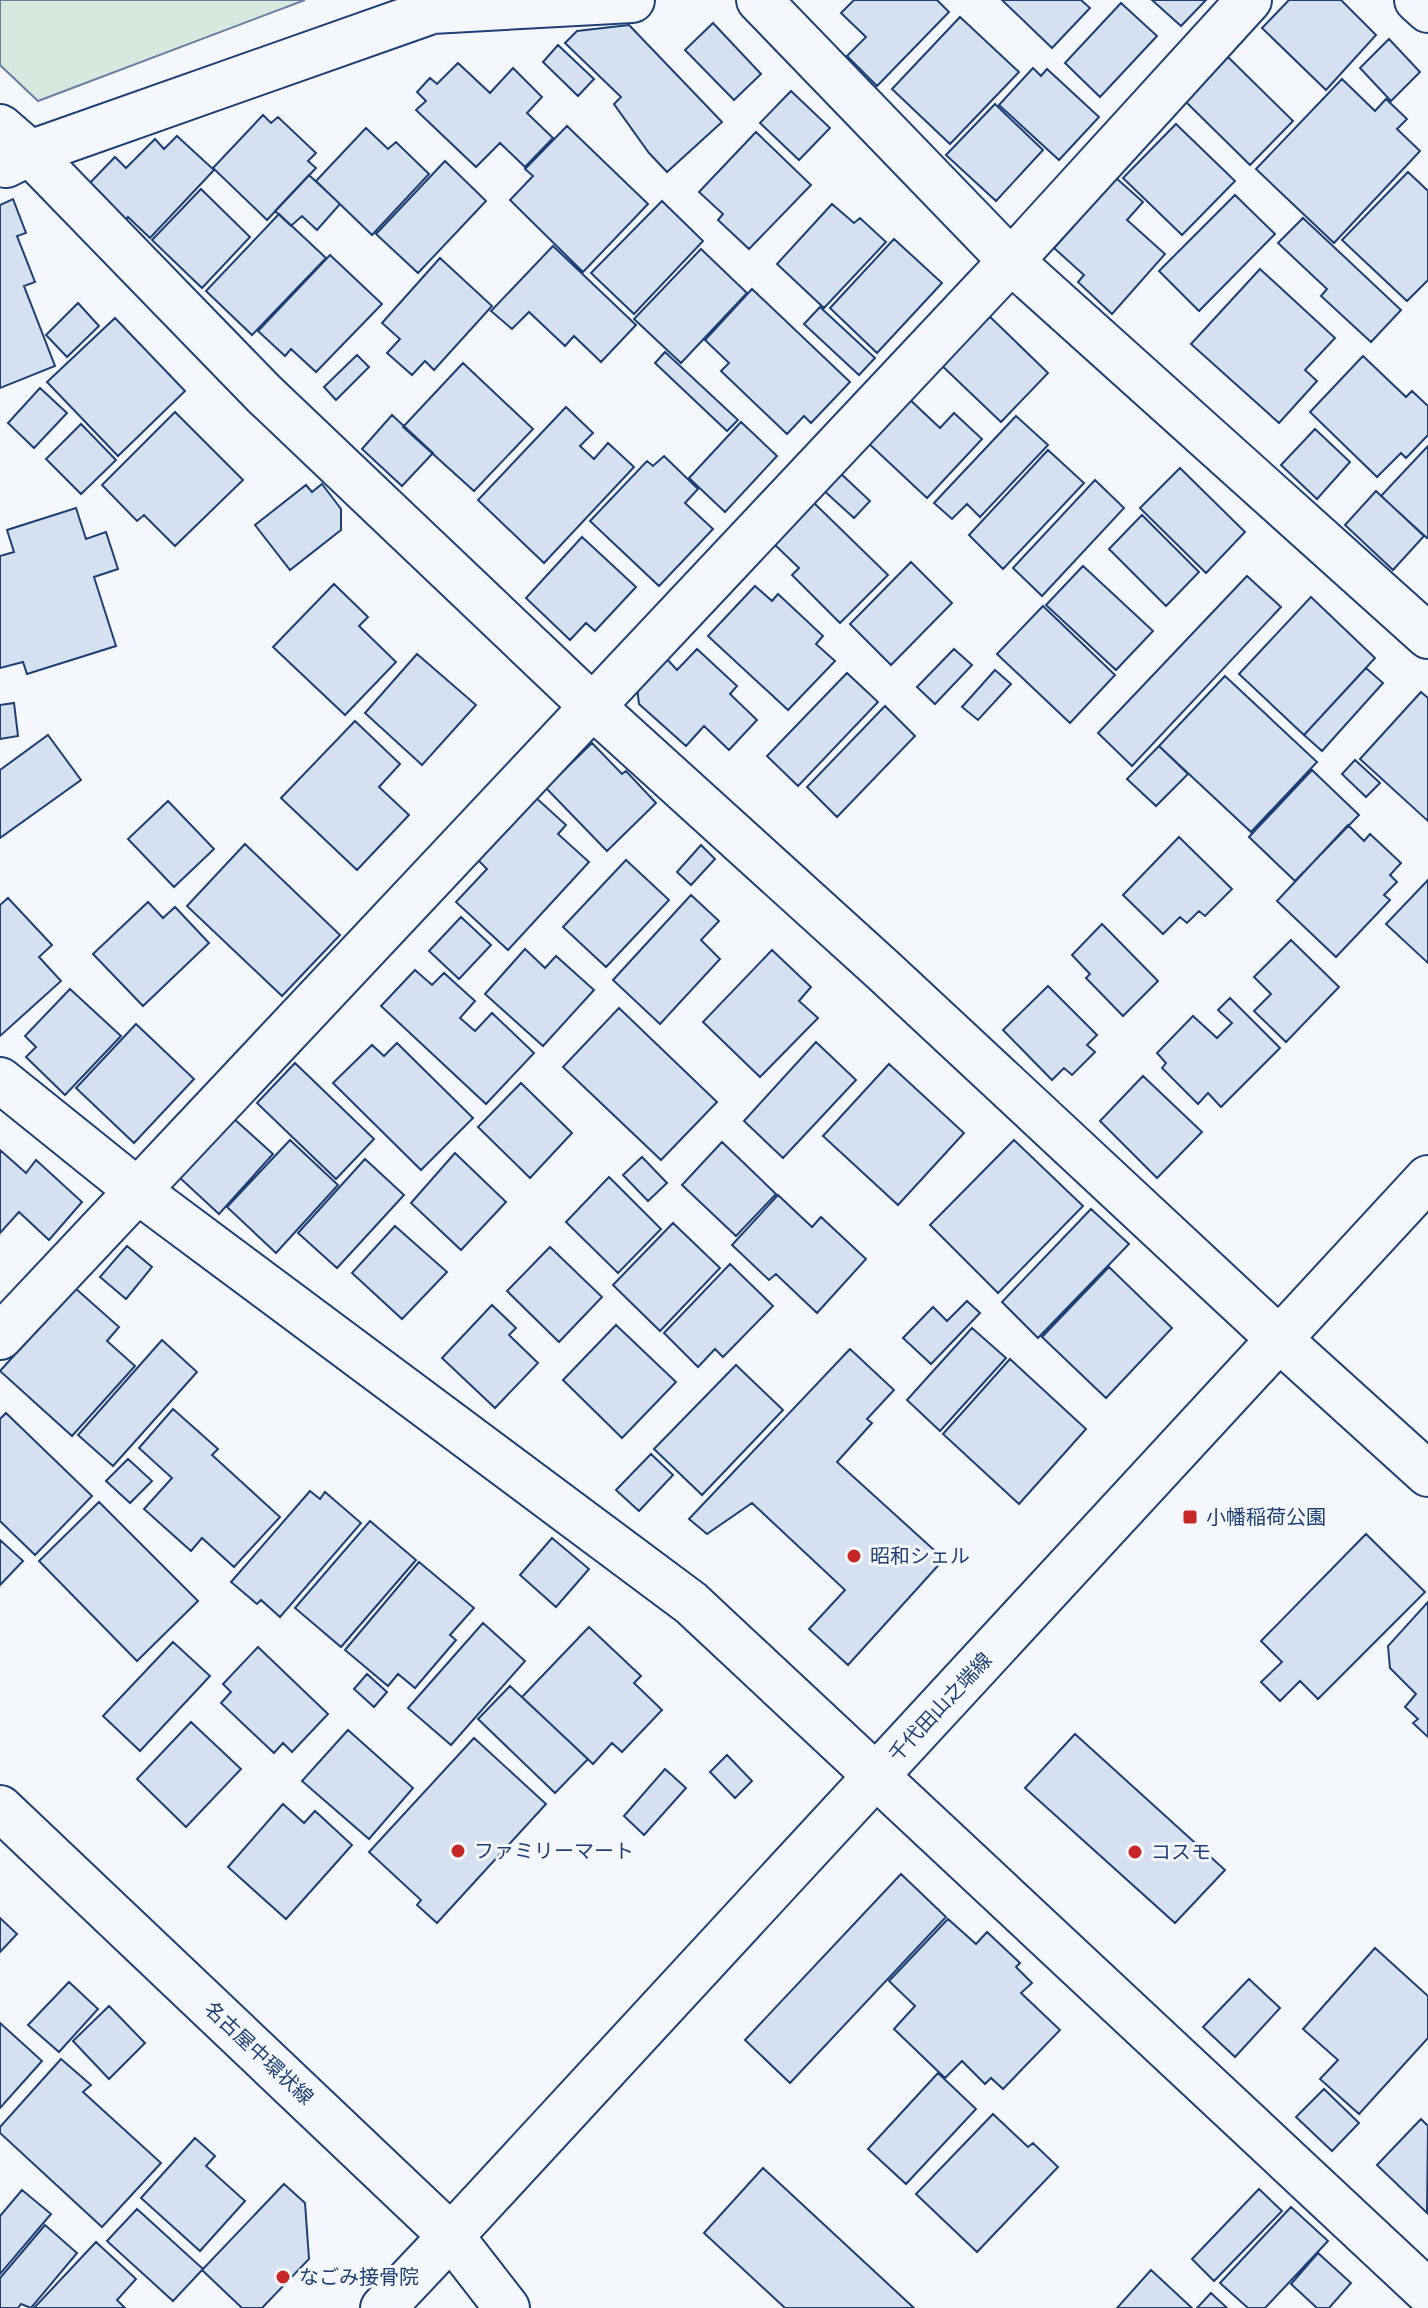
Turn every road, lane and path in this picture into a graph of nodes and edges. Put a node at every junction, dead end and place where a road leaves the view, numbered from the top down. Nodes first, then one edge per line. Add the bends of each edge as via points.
1 (632, 0) edge
2 (759, 0) edge
3 (1249, 0) edge
4 (1417, 0) edge
5 (1428, 10) edge
6 (10, 149) edge
7 (1011, 261) junction
8 (1428, 636) edge
9 (591, 705) junction
10 (0, 1080) edge
11 (1428, 1178) edge
12 (138, 1191) junction
13 (0, 1337) edge
14 (1279, 1339) junction
15 (1428, 1474) edge
16 (876, 1776) junction
17 (0, 1808) edge
18 (451, 2236) junction
19 (1428, 2292) edge
20 (383, 2308) edge
21 (507, 2308) edge

1 - 6 street via 432,11
2 - 7 street
3 - 7 street
4 - 5 street
6 - 9 street
7 - 8 street
7 - 9 street
9 - 12 street
9 - 14 street
10 - 12 street
11 - 14 street, 千代田山之端線
12 - 13 street
12 - 16 street via 691,1603
14 - 15 street
14 - 16 street, 千代田山之端線
16 - 18 street, 千代田山之端線
16 - 19 street
17 - 18 street, 名古屋中環状線
18 - 20 street, 千代田山之端線
18 - 21 street, 名古屋中環状線

